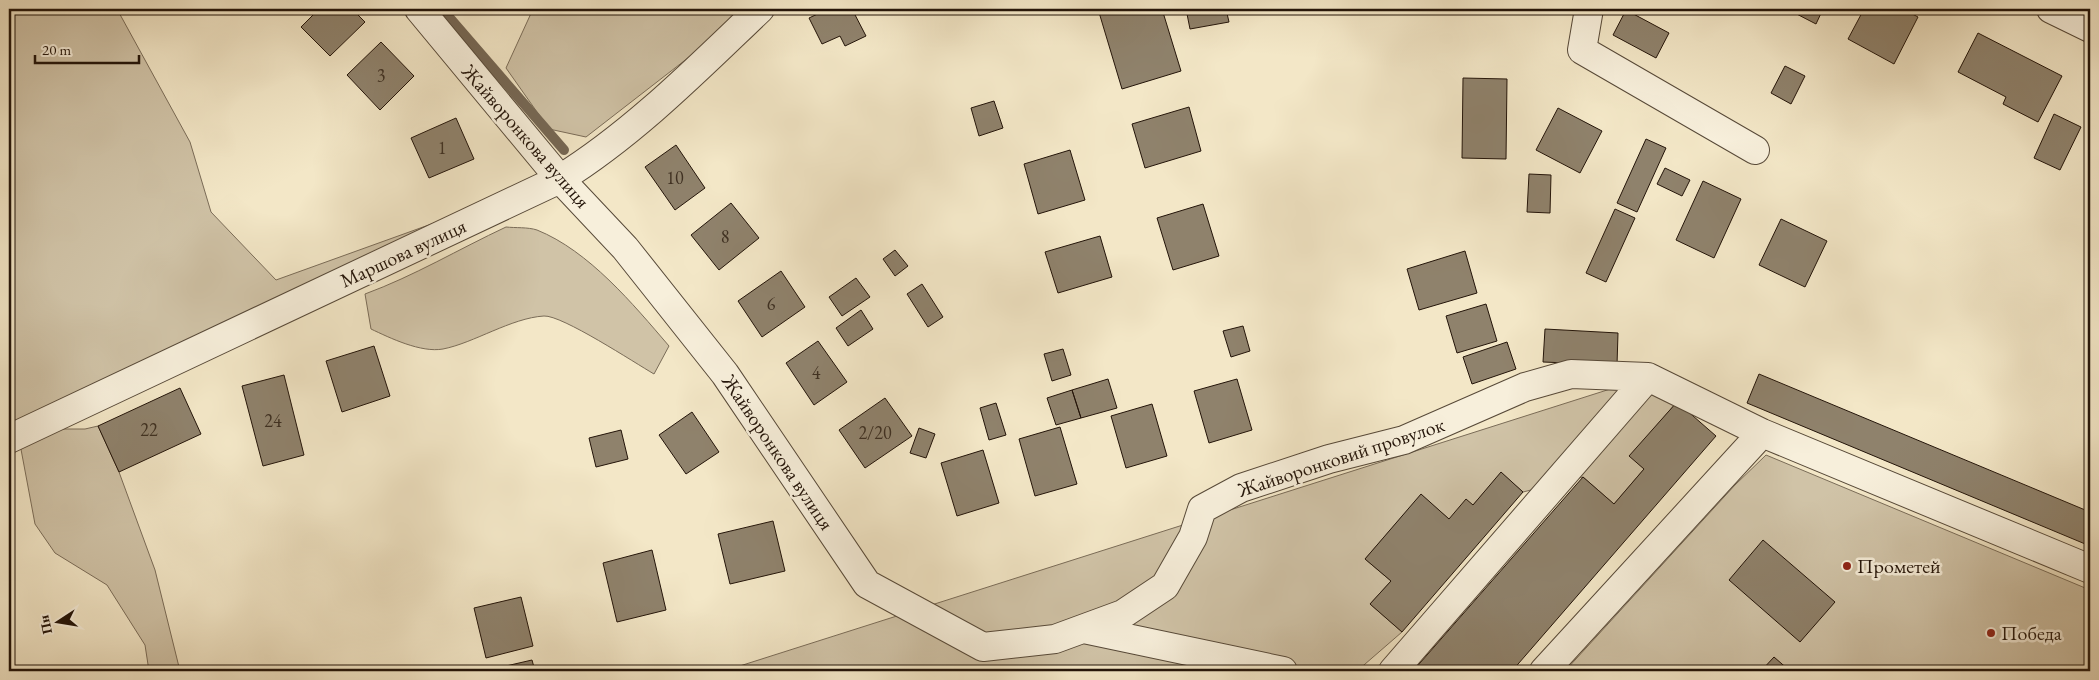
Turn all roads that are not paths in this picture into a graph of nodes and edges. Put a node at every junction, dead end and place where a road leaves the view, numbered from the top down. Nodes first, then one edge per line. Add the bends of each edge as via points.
1 (419, 9) edge
2 (760, 9) edge
3 (1588, 9) edge
4 (2051, 9) edge
5 (2090, 28) edge
6 (1755, 150) dead end
7 (560, 179) junction
8 (1648, 377) junction
9 (1762, 433) junction
10 (9, 439) edge
11 (1202, 509) joint
12 (2090, 569) edge
13 (1083, 629) junction
14 (1283, 671) edge
15 (1393, 671) edge
16 (1544, 671) edge

1 - 7 street, Жайворонкова вулиця
2 - 7 street, Маршова вулиця via 596,157
3 - 6 street via 1582,50
4 - 5 street
7 - 10 street, Маршова вулиця
7 - 13 street, Жайворонкова вулиця via 625,248 726,374 867,584 983,647 1055,639
8 - 9 street, Жайворонковий провулок
8 - 11 street, Жайворонковий провулок via 1571,374 1525,388 1404,440 1329,459 1241,488
8 - 15 street
9 - 12 street, Жайворонковий провулок
9 - 16 street
11 - 13 street, Жайворонкова вулиця via 1193,537 1165,586 1123,614
13 - 14 street

